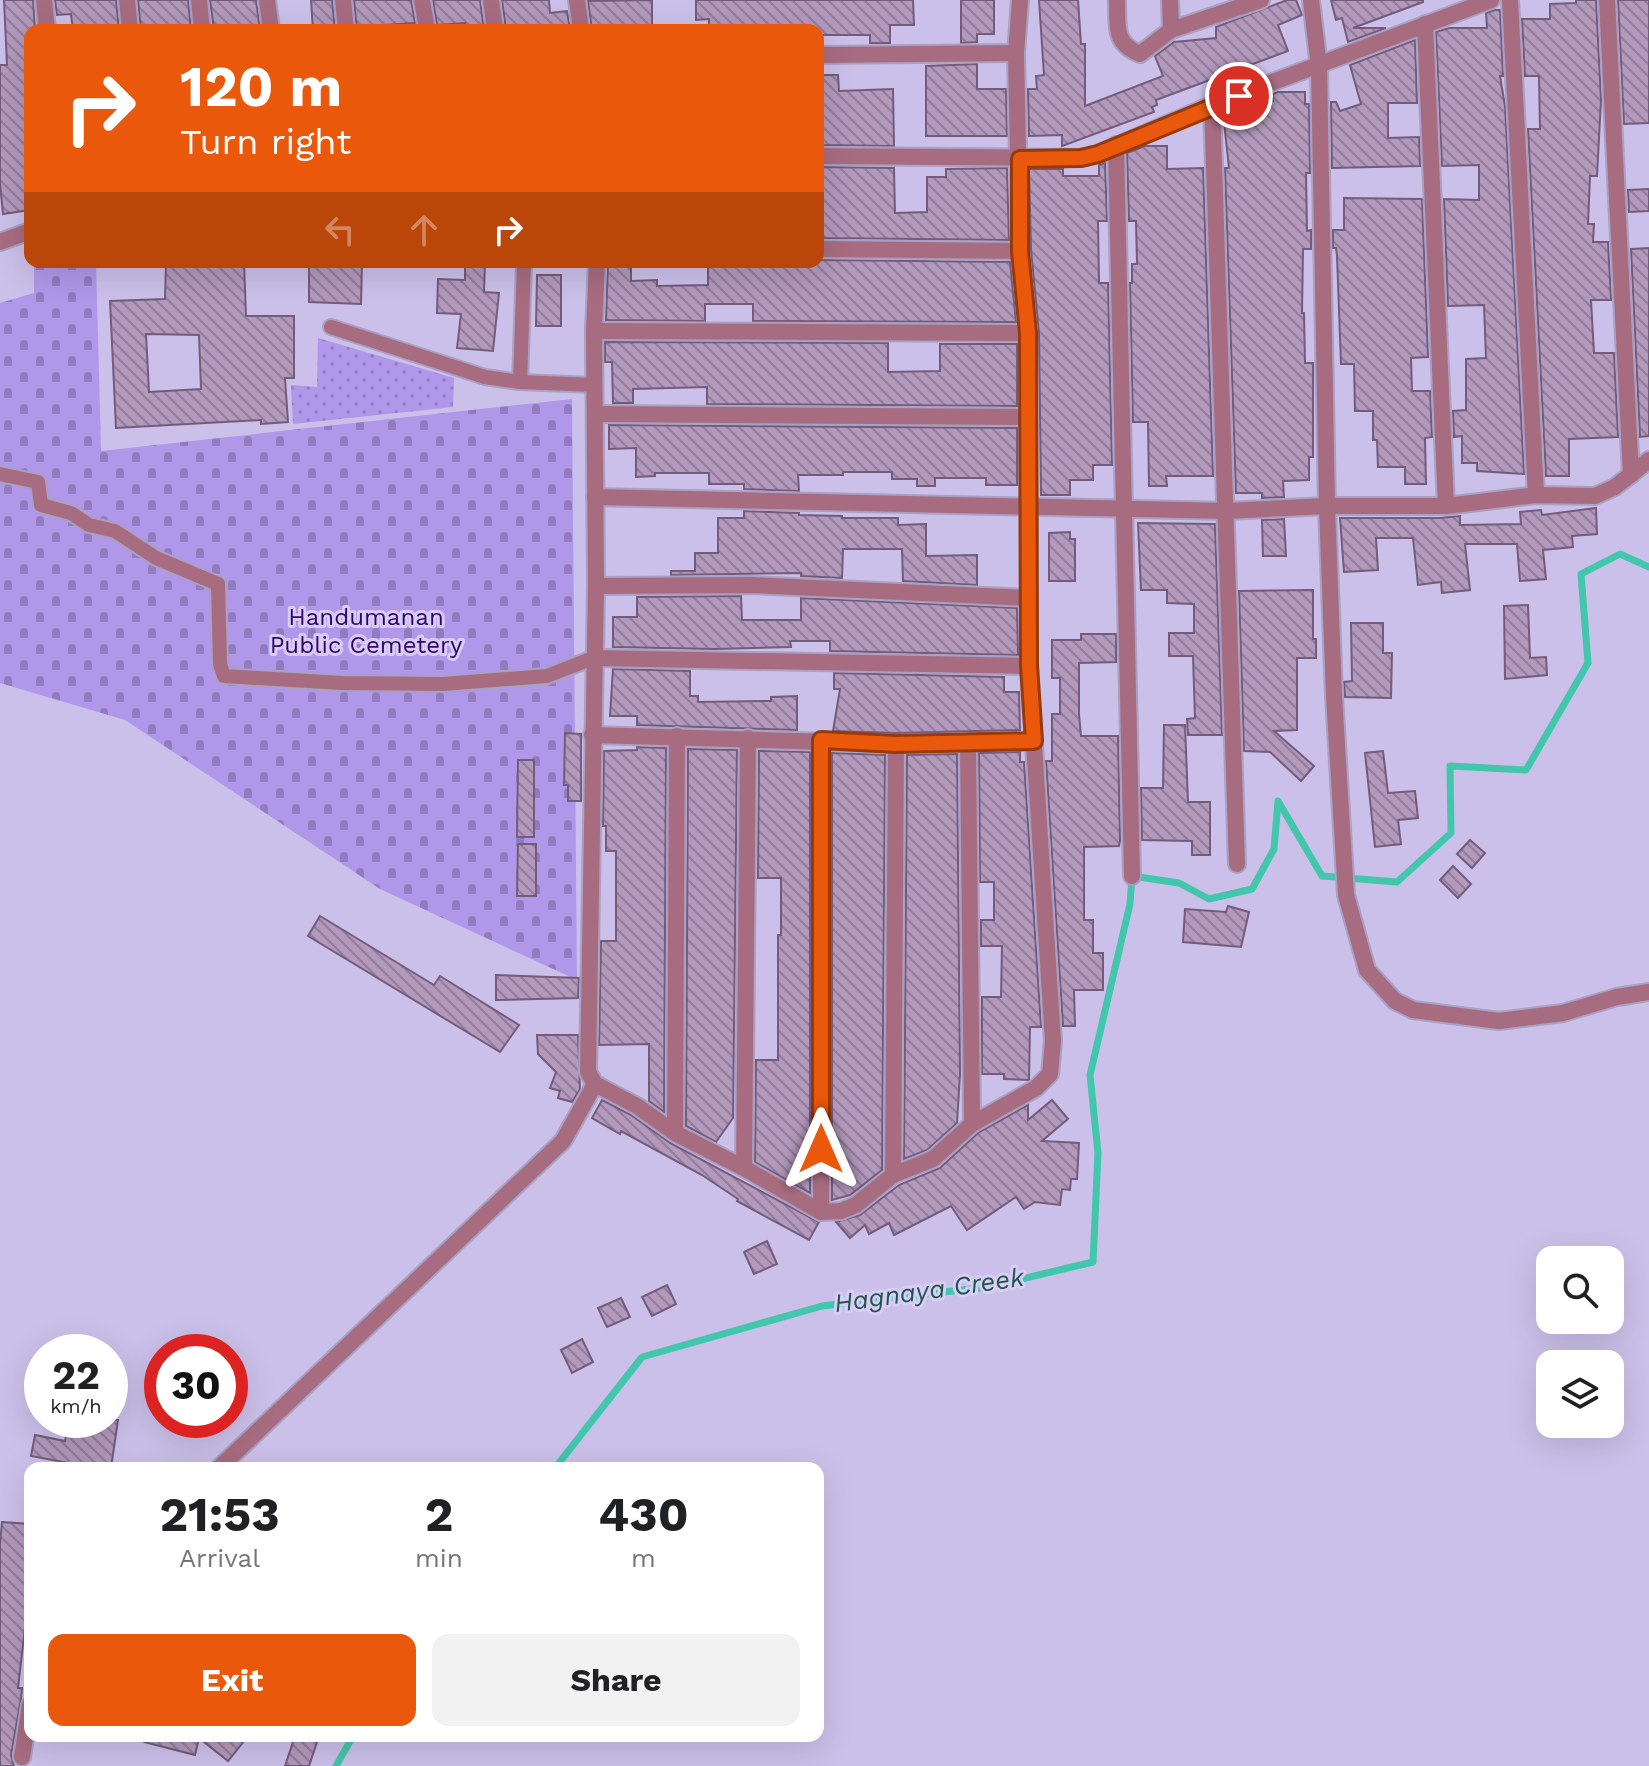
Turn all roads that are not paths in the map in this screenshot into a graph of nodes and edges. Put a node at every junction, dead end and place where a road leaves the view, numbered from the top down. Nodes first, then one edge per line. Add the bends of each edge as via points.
1 (44, 0) edge
2 (127, 0) edge
3 (199, 0) edge
4 (267, 0) edge
5 (343, 0) edge
6 (422, 0) edge
7 (491, 0) edge
8 (577, 0) edge
9 (1020, 0) edge
10 (1117, 0) edge
11 (1170, 0) edge
12 (1261, 0) edge
13 (1311, 0) edge
14 (1491, 0) edge
15 (1510, 0) edge
16 (1607, 0) edge
17 (1241, 4) edge
18 (46, 24) edge
19 (129, 24) edge
20 (201, 24) edge
21 (270, 24) edge
22 (345, 24) edge
23 (426, 24) edge
24 (494, 24) edge
25 (580, 24) edge
26 (1425, 24) junction
27 (1171, 30) junction
28 (1016, 53) junction
29 (824, 55) edge
30 (1319, 67) junction
31 (1212, 105) junction
32 (1116, 145) junction
33 (824, 156) edge
34 (1020, 159) junction
35 (24, 233) edge
36 (0, 242) edge
37 (824, 249) edge
38 (1020, 251) junction
39 (524, 268) edge
40 (597, 268) edge
41 (331, 327) dead end
42 (594, 331) junction
43 (1028, 333) junction
44 (520, 382) junction
45 (595, 385) junction
46 (595, 414) junction
47 (1027, 417) junction
48 (1649, 460) edge
49 (0, 474) edge
50 (1631, 475) junction
51 (1536, 495) junction
52 (595, 497) junction
53 (1327, 506) junction
54 (1446, 506) junction
55 (1125, 507) junction
56 (1029, 509) junction
57 (1226, 511) junction
58 (596, 586) junction
59 (1029, 598) junction
60 (593, 658) junction
61 (1029, 666) junction
62 (592, 735) junction
63 (677, 736) junction
64 (748, 738) junction
65 (821, 740) junction
66 (1034, 741) junction
67 (896, 744) junction
68 (968, 744) junction
69 (1237, 864) dead end
70 (1132, 876) dead end
71 (1649, 992) edge
72 (595, 1084) junction
73 (972, 1124) junction
74 (675, 1133) junction
75 (744, 1168) junction
76 (893, 1175) junction
77 (821, 1212) junction
78 (239, 1462) edge
79 (24, 1742) edge
80 (22, 1757) dead end

1 - 18 street
2 - 19 street
3 - 20 street
4 - 21 street
5 - 22 street
6 - 23 street
7 - 24 street
8 - 25 street
9 - 28 street
10 - 27 street via 1118,34 1126,48 1140,54
11 - 27 street
12 - 17 street
13 - 30 street
14 - 26 street
15 - 51 street
16 - 50 street
17 - 27 street
26 - 30 street
26 - 54 street
28 - 29 street
28 - 34 street
30 - 31 street
30 - 53 street
31 - 32 street
31 - 57 street
32 - 34 street via 1081,158
32 - 55 street
33 - 34 street
34 - 38 street
35 - 36 street
37 - 38 street
38 - 43 street
39 - 44 lane
40 - 42 street
41 - 44 lane via 485,377
42 - 43 street
42 - 45 street
43 - 47 street
44 - 45 lane
45 - 46 street
46 - 47 street
46 - 52 street
47 - 56 street
48 - 50 street
49 - 60 lane via 38,482 41,505 115,531 167,564 218,584 224,676 443,684 547,676
50 - 51 street via 1595,496
51 - 54 street
52 - 56 street
52 - 58 street
53 - 54 street
53 - 57 street
53 - 71 street via 1346,895 1367,970 1395,1001 1413,1010 1499,1021 1563,1013
55 - 56 street
55 - 57 street
55 - 70 street
56 - 59 street
57 - 69 street
58 - 59 street via 751,585
58 - 60 street
59 - 61 street
60 - 61 street
60 - 62 street
61 - 66 street
62 - 63 street
62 - 72 street via 588,1072
63 - 64 street
63 - 74 street
64 - 65 street
64 - 75 street
65 - 67 street
65 - 77 street
66 - 68 street
66 - 73 street via 1053,1041 1050,1074 1036,1088
67 - 68 street
67 - 76 street
68 - 73 street
72 - 74 street
72 - 78 street via 563,1141
73 - 76 street via 933,1159
74 - 75 street
75 - 77 street
76 - 77 street via 856,1205
79 - 80 street

